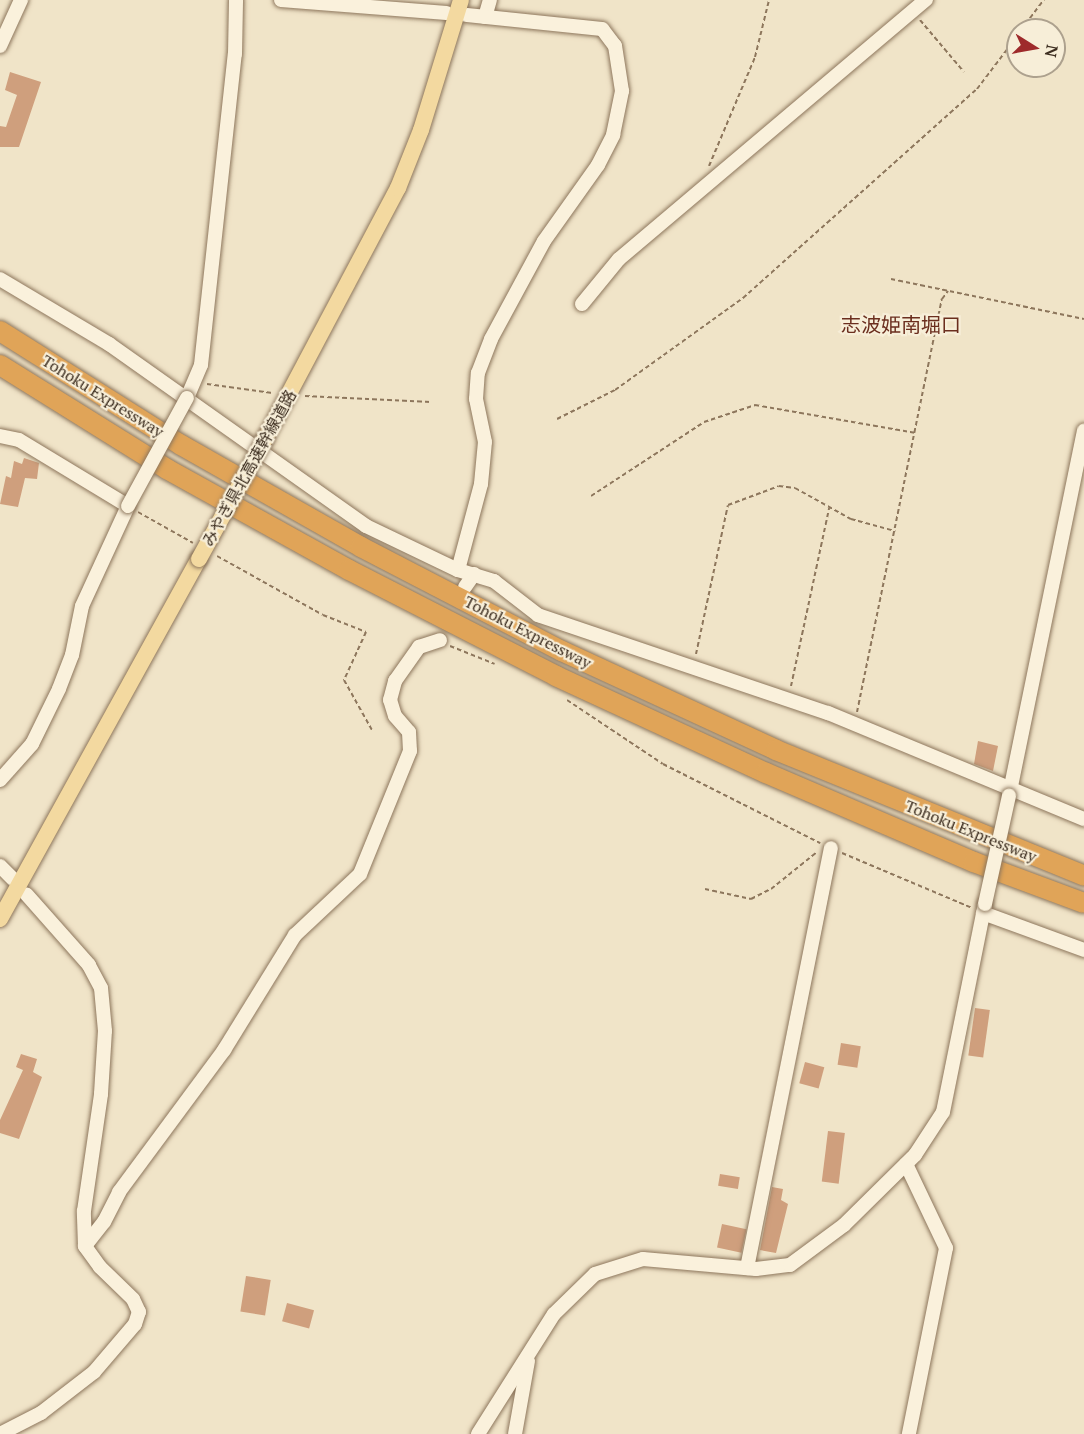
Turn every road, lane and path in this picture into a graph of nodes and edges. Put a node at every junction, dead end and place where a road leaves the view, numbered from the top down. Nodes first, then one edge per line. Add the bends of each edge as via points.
1 (21, 0) edge
2 (236, 0) edge
3 (281, 0) edge
4 (490, 0) edge
5 (769, 0) edge
6 (926, 0) edge
7 (1044, 0) edge
8 (464, 8) edge
9 (912, 12) junction
10 (446, 13) dead end
11 (486, 17) junction
12 (1031, 18) edge
13 (0, 46) edge
14 (1006, 51) edge
15 (964, 72) dead end
16 (704, 187) junction
17 (0, 279) edge
18 (891, 279) dead end
19 (948, 291) junction
20 (582, 304) dead end
21 (1084, 319) edge
22 (0, 331) edge
23 (0, 365) edge
24 (195, 383) junction
25 (274, 393) dead end
26 (305, 396) dead end
27 (187, 398) junction
28 (431, 402) dead end
29 (557, 419) dead end
30 (1084, 431) edge
31 (915, 433) junction
32 (0, 436) edge
33 (591, 496) dead end
34 (128, 506) junction
35 (829, 508) junction
36 (895, 531) junction
37 (205, 554) junction
38 (458, 570) junction
39 (474, 574) junction
40 (465, 587) dead end
41 (440, 640) joint
42 (501, 666) dead end
43 (693, 667) junction
44 (560, 695) dead end
45 (788, 702) junction
46 (854, 724) junction
47 (372, 730) dead end
48 (0, 780) edge
49 (1009, 791) junction
50 (1084, 819) edge
51 (831, 848) junction
52 (0, 866) edge
53 (1084, 876) edge
54 (13, 879) dead end
55 (705, 889) dead end
56 (27, 895) dead end
57 (1084, 903) edge
58 (984, 908) junction
59 (0, 920) edge
60 (1084, 950) edge
61 (906, 1164) junction
62 (86, 1246) junction
63 (747, 1268) junction
64 (529, 1353) junction
65 (0, 1434) edge
66 (478, 1434) edge
67 (515, 1434) edge
68 (909, 1434) edge

1 - 13 street
2 - 24 street via 234,66 201,365
3 - 10 street
4 - 11 street
5 - 16 path via 755,57 711,159
6 - 9 street
7 - 12 path
8 - 11 street
8 - 37 main road, みやぎ県北高速幹線道路, bridge via 400,182
9 - 15 path
9 - 16 street
11 - 38 street via 602,29 615,46 622,91 613,135 598,165 544,241 491,339 478,373 476,399 485,442 481,484
14 - 29 path via 977,89 744,298 615,390
16 - 20 street via 619,259
17 - 27 street via 109,344
18 - 19 path
19 - 21 path
19 - 31 path via 942,299
22 - 53 highway, Tohoku Expressway via 191,451 361,547 562,651 786,754
23 - 57 highway, Tohoku Expressway via 167,470 349,570 556,676 766,773 975,862
24 - 25 path
24 - 27 street
26 - 28 path
27 - 34 street, bridge
27 - 38 street via 366,526
30 - 49 street
31 - 33 path via 755,405 704,422
31 - 36 path
32 - 34 street via 19,440
34 - 37 path
34 - 48 street via 82,606 72,655 59,689 32,744
35 - 36 path via 851,519
35 - 43 path via 795,488 779,486 728,505
35 - 45 path
36 - 46 path
37 - 47 path via 322,615 366,632 344,680
37 - 59 main road, みやぎ県北高速幹線道路
38 - 39 street
39 - 40 street
39 - 43 street via 494,580 538,615
41 - 42 path
41 - 62 street via 419,647 395,681 390,700 394,716 409,732 410,751 360,874 295,935 225,1050 119,1192
43 - 45 street
44 - 51 path via 663,764
45 - 46 street
46 - 49 street
49 - 50 street
49 - 58 street, bridge
51 - 55 path via 814,853 771,889 751,899
51 - 58 path
51 - 63 street
52 - 54 street
56 - 62 street via 89,965 101,988 105,1042 84,1211
58 - 60 street
58 - 61 street via 943,1112
61 - 63 street via 844,1225 790,1265
61 - 68 street via 946,1248
62 - 65 street via 99,1267 133,1299 139,1312 135,1324 94,1372 41,1413
63 - 64 street via 643,1259 595,1274 554,1314
64 - 66 street
64 - 67 street

